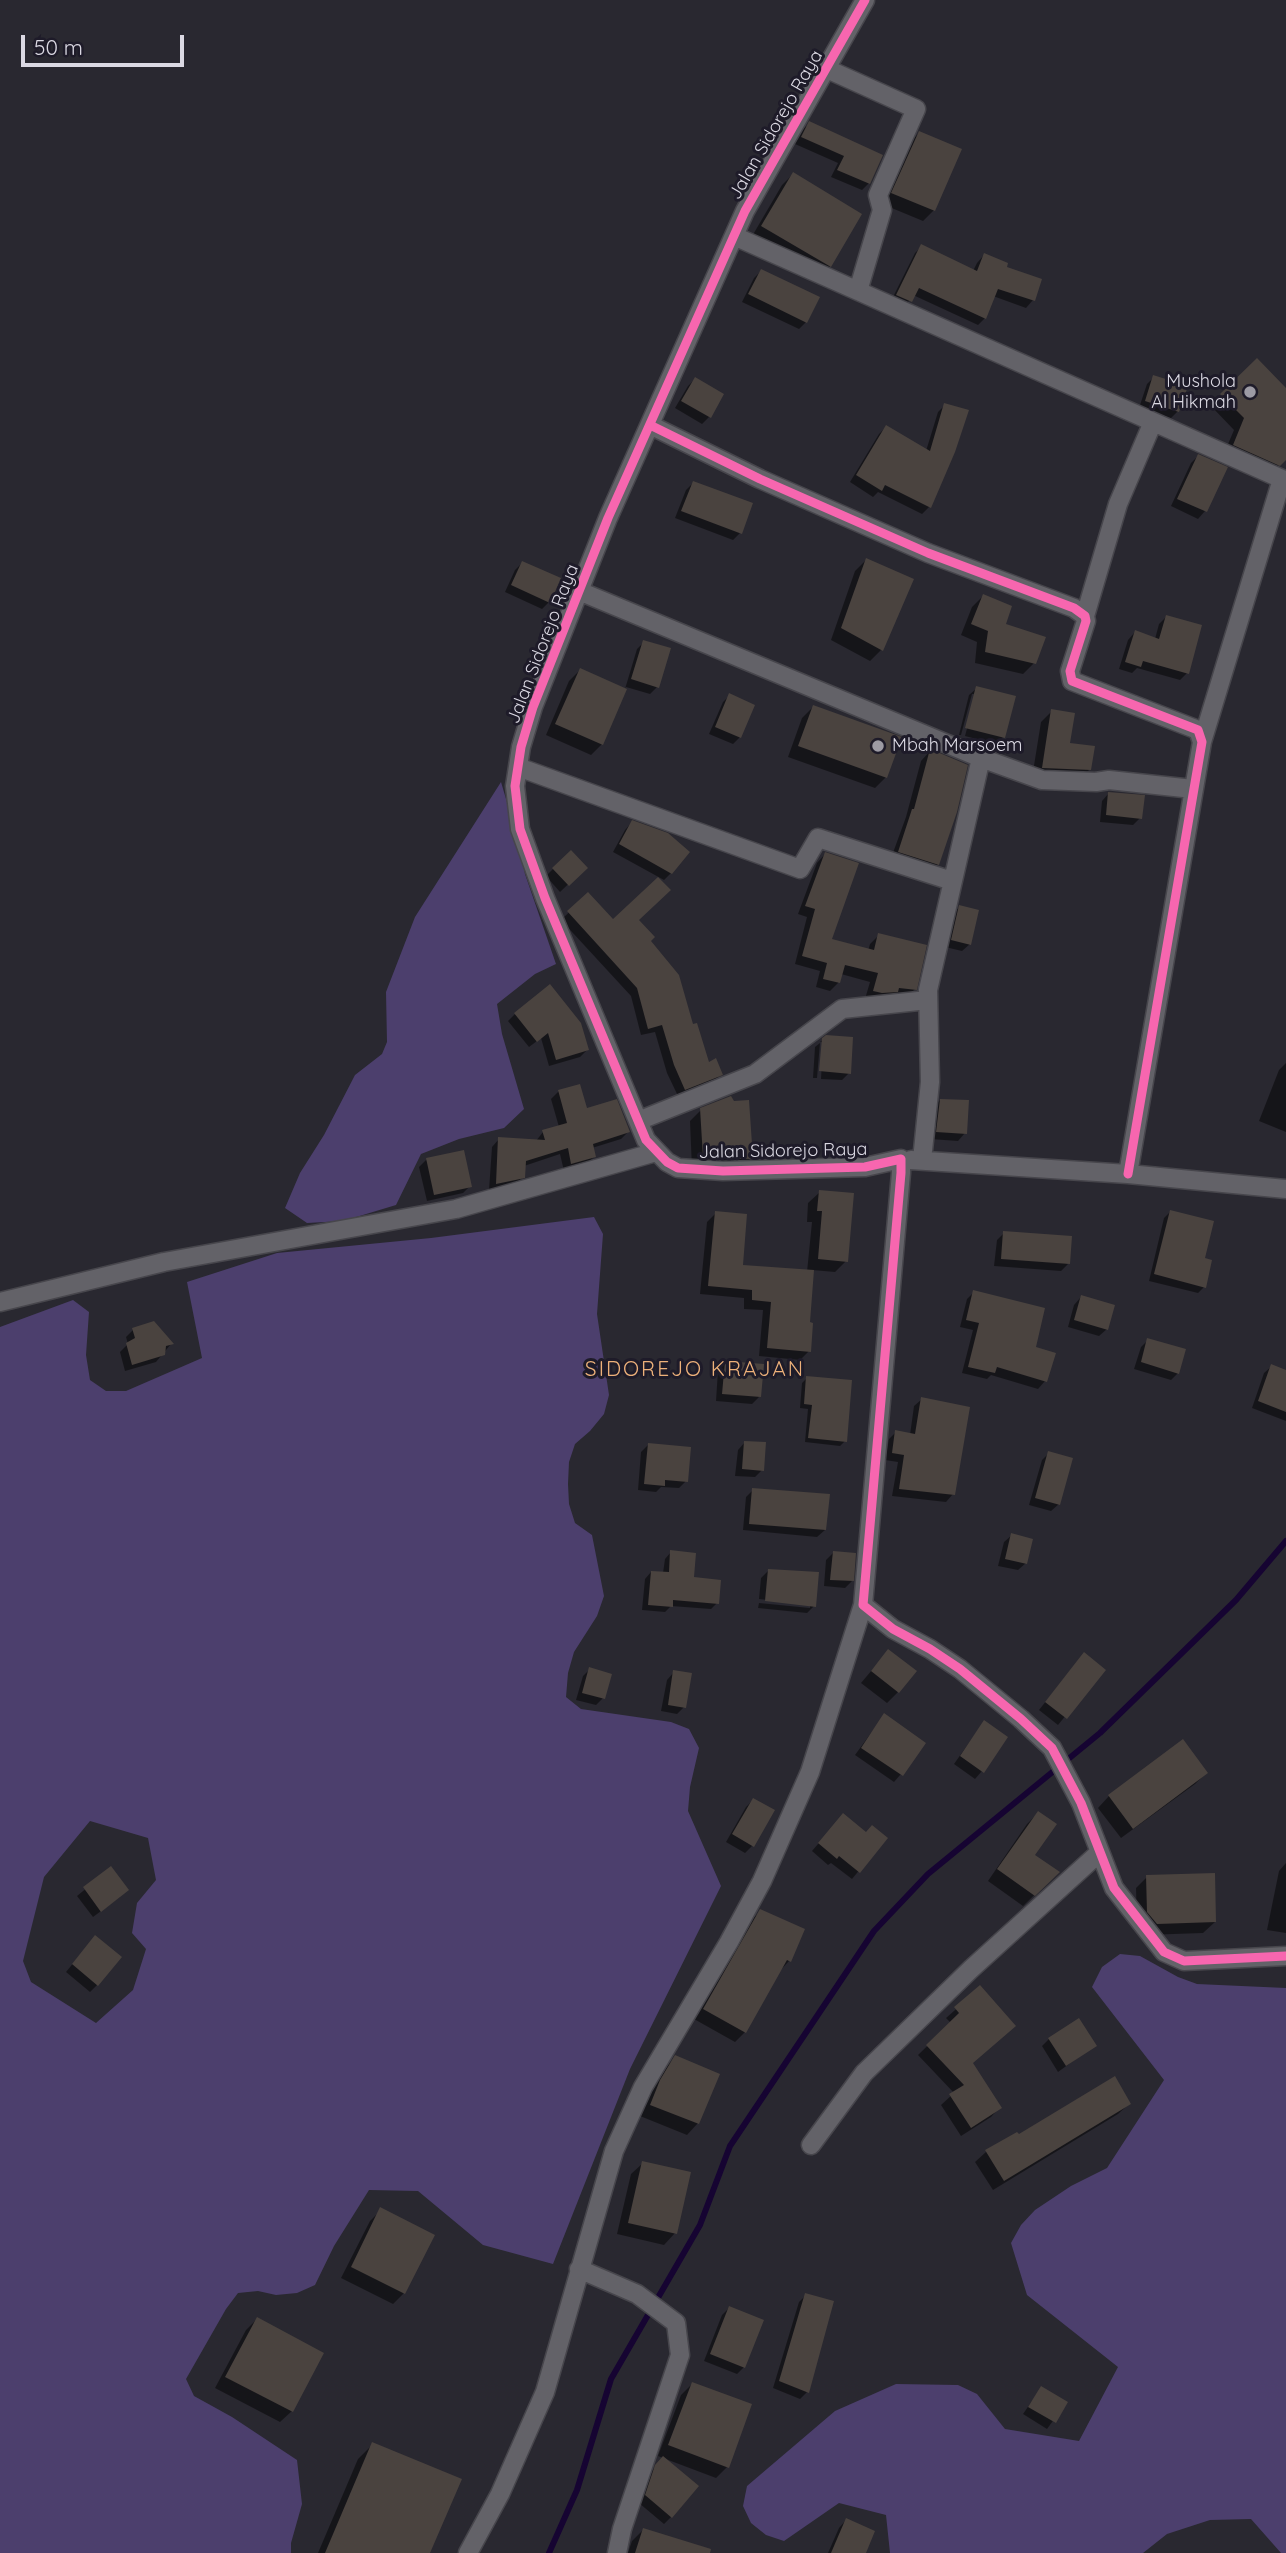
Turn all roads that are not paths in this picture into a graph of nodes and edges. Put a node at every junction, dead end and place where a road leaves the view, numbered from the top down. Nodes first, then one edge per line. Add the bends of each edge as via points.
1 (865, 0) edge
2 (827, 69) junction
3 (734, 236) junction
4 (858, 291) junction
5 (1153, 422) junction
6 (650, 425) junction
7 (579, 591) junction
8 (1085, 615) junction
9 (1202, 742) junction
10 (981, 758) junction
11 (518, 767) junction
12 (1193, 789) junction
13 (952, 881) junction
14 (929, 1000) junction
15 (638, 1121) junction
16 (656, 1152) junction
17 (922, 1160) junction
18 (901, 1174) junction
19 (1128, 1174) junction
20 (1286, 1189) edge
21 (0, 1302) edge
22 (863, 1605) junction
23 (1100, 1852) junction
24 (1286, 1956) edge
25 (811, 2145) dead end
26 (579, 2269) junction
27 (468, 2553) edge
28 (617, 2553) edge

1 - 2 street, Jalan Sidorejo Raya
2 - 3 street, Jalan Sidorejo Raya
2 - 4 street via 916,108 878,195 881,210
3 - 4 street
3 - 6 street, Jalan Sidorejo Raya
4 - 5 street
5 - 8 street via 1118,504
5 - 9 street via 1282,479
6 - 7 street, Jalan Sidorejo Raya
6 - 8 street via 928,553
7 - 10 street
7 - 11 street, Jalan Sidorejo Raya via 533,707
8 - 9 street via 1070,671 1072,681 1186,724 1198,730
9 - 12 street
10 - 12 street via 1042,780 1109,780
10 - 13 street
11 - 13 street via 800,869 818,838
11 - 15 street, Jalan Sidorejo Raya via 515,786 520,829
12 - 19 street
13 - 14 street
14 - 15 street via 842,1009 755,1074
14 - 17 street via 930,1082
15 - 16 street, Jalan Sidorejo Raya
16 - 18 street, Jalan Sidorejo Raya via 678,1168 865,1167
16 - 21 street via 456,1209 164,1262
17 - 18 street, Jalan Sidorejo Raya
17 - 19 street, Jalan Sidorejo Raya
18 - 22 street
19 - 20 street, Jalan Sidorejo Raya
22 - 23 street via 960,1669 1052,1748
22 - 26 street via 810,1772 755,1894 643,2087 614,2151
23 - 24 street via 1114,1888 1157,1945 1173,1957 1184,1961
23 - 25 street via 864,2074
26 - 27 street via 545,2392
26 - 28 street via 637,2294 676,2323 680,2355

